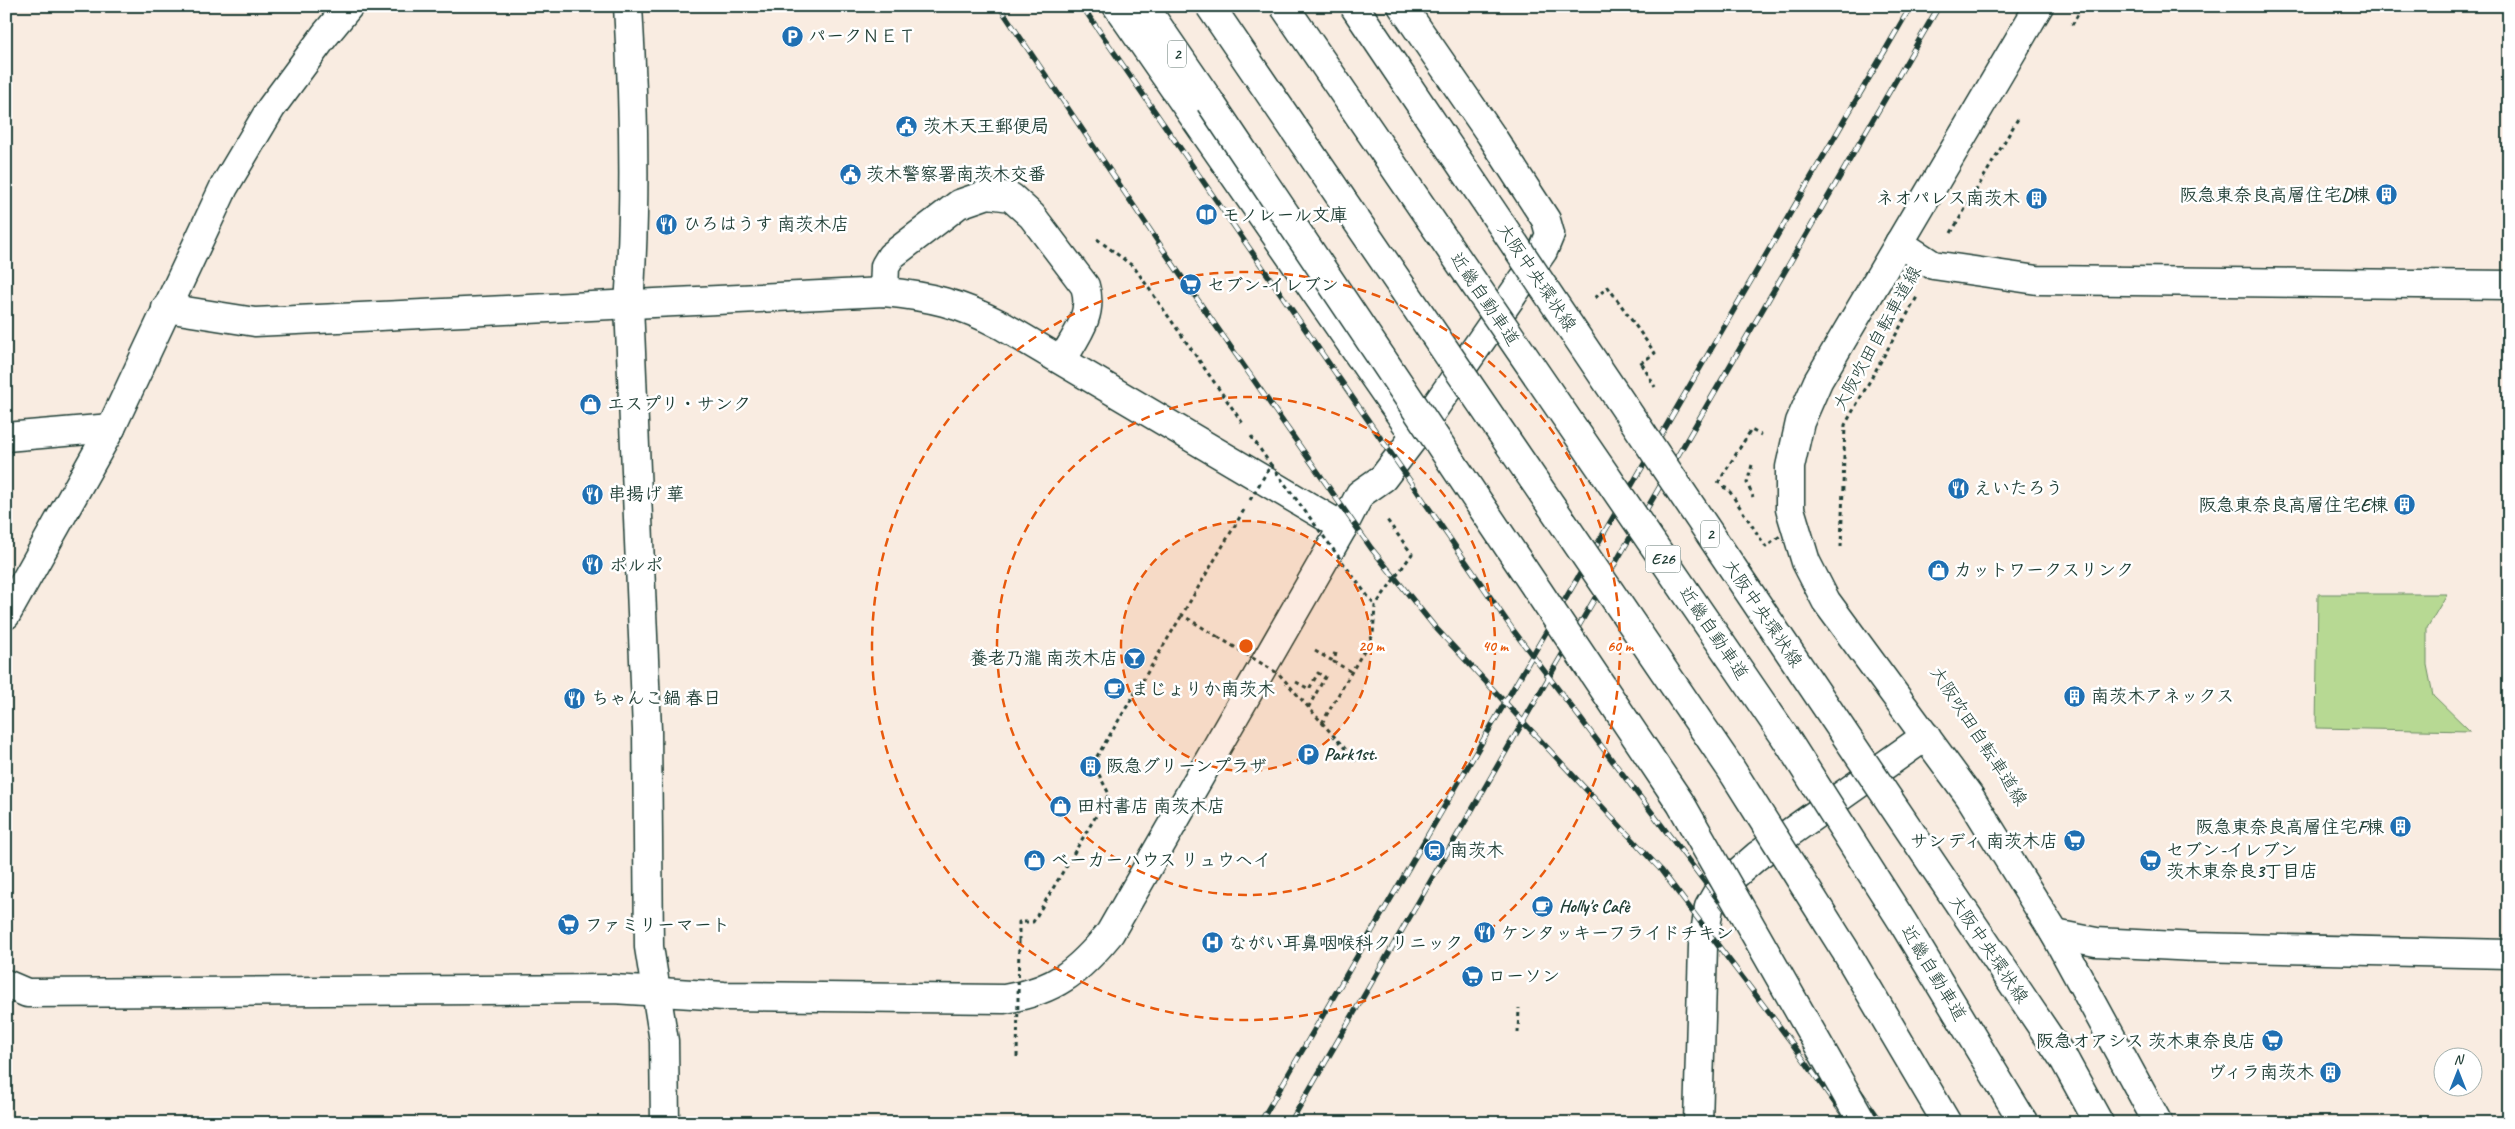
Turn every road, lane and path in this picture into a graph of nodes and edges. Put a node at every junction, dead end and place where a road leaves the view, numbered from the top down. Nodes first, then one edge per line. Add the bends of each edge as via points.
1 (349, 6) edge
2 (628, 6) edge
3 (1117, 6) edge
4 (1144, 6) edge
5 (1210, 6) edge
6 (1284, 6) edge
7 (1354, 6) edge
8 (1402, 6) edge
9 (2039, 6) edge
10 (2083, 6) edge
11 (2068, 32) dead end
12 (2023, 110) dead end
13 (1090, 234) dead end
14 (1899, 243) junction
15 (1932, 264) junction
16 (2509, 285) edge
17 (884, 292) junction
18 (1595, 298) dead end
19 (629, 305) junction
20 (166, 308) junction
21 (1655, 353) dead end
22 (1062, 360) junction
23 (111, 428) junction
24 (1415, 436) junction
25 (6, 437) edge
26 (1758, 443) dead end
27 (1754, 459) dead end
28 (1271, 465) junction
29 (1713, 491) dead end
30 (1754, 499) dead end
31 (1384, 516) dead end
32 (1343, 527) junction
33 (1775, 529) dead end
34 (1780, 536) dead end
35 (1841, 554) dead end
36 (1374, 606) junction
37 (6, 615) edge
38 (1182, 615) junction
39 (1315, 651) dead end
40 (1352, 672) junction
41 (1292, 680) dead end
42 (1308, 708) junction
43 (1322, 723) junction
44 (1926, 736) junction
45 (1356, 761) dead end
46 (2055, 934) junction
47 (2509, 954) edge
48 (6, 984) edge
49 (657, 992) junction
50 (1519, 1008) dead end
51 (1518, 1033) dead end
52 (1017, 1056) dead end
53 (665, 1123) edge
54 (1698, 1123) edge
55 (1863, 1123) edge
56 (1947, 1123) edge
57 (2024, 1123) edge
58 (2099, 1123) edge
59 (2158, 1123) edge

1 - 20 main road via 271,108 224,187
2 - 19 main road via 632,72 632,267
3 - 24 main road
4 - 55 main road, 2, bridge via 1681,804
5 - 56 main road, bridge via 1730,769 1845,950
6 - 57 main road, 近畿自動車道 / E26, bridge via 1783,734 1902,921
7 - 58 main road, 大阪中央環状線 / 2, bridge via 2065,1061
8 - 24 main road via 1492,134 1546,220 1550,234 1543,251
9 - 14 main road
10 - 11 path
12 - 15 path, 大阪吹田自転車道線
13 - 28 path, bridge via 1134,267
14 - 15 main road
14 - 44 main road via 1818,381 1800,422 1790,466 1790,509 1806,562 1826,601
15 - 16 main road via 2037,280
15 - 35 path, 大阪吹田自転車道線 via 1918,289 1917,300 1845,425
17 - 19 main road
17 - 22 main road via 921,295 972,310
17 - 22 main road via 885,266 891,256 959,204 988,194 1011,198 1032,216 1085,286 1088,312
18 - 21 path via 1608,287
19 - 20 main road via 255,322
19 - 49 main road via 646,730 649,947
20 - 23 main road
22 - 32 main road
23 - 25 main road
23 - 37 main road
24 - 32 main road via 1382,478 1360,494
26 - 29 path via 1761,435 1751,430
27 - 30 path via 1747,483
28 - 36 path, bridge
28 - 38 path, bridge
31 - 36 path via 1412,554
32 - 49 main road via 1110,933 1086,961 1058,983 1040,992 1004,999 724,996
33 - 34 path
36 - 40 path via 1373,635
38 - 42 path, bridge via 1279,674
38 - 52 path, bridge via 1093,763 1109,794 1033,922 1018,922
39 - 40 path via 1331,660 1336,653 1334,662
40 - 43 path
41 - 42 path via 1309,688 1318,673 1325,677
42 - 43 path, bridge
43 - 45 path, bridge
44 - 46 main road via 1970,797
44 - 54 main road via 1757,856 1720,888 1709,907 1703,946
46 - 47 main road via 2096,942 2196,947
46 - 59 main road
48 - 49 main road via 28,993
49 - 53 main road via 664,1041
50 - 51 path

